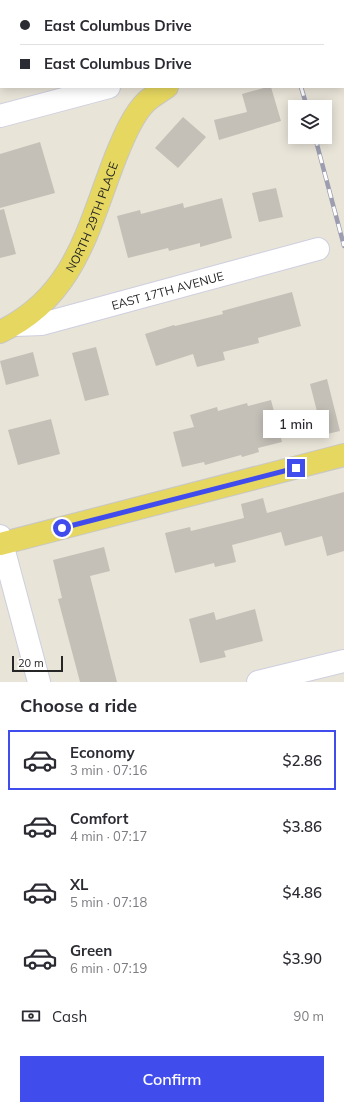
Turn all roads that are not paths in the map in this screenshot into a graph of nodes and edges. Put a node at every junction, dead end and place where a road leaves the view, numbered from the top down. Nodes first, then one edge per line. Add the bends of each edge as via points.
1 (105, 88) edge
2 (166, 88) edge
3 (0, 116) edge
4 (318, 249) dead end
5 (8, 329) edge
6 (344, 455) edge
7 (1, 541) edge
8 (344, 661) edge
9 (39, 682) edge
10 (258, 682) edge

1 - 3 street
2 - 5 main road, NORTH 29TH PLACE via 146,101 126,131 80,253 63,281 41,306
4 - 5 street, EAST 17TH AVENUE via 42,324
6 - 7 main road
7 - 9 street
8 - 10 street

